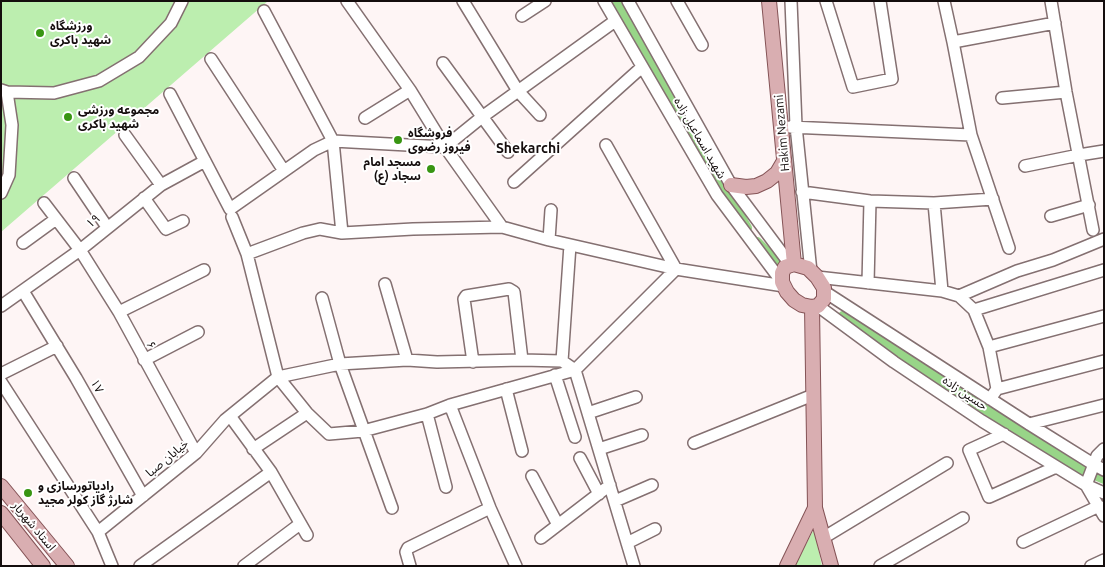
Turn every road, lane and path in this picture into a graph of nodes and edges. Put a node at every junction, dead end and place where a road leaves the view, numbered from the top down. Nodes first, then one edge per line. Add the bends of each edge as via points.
1 (182, 1) edge
2 (347, 1) edge
3 (463, 1) edge
4 (545, 1) edge
5 (604, 1) edge
6 (628, 1) edge
7 (677, 1) edge
8 (770, 1) edge
9 (791, 1) edge
10 (826, 1) edge
11 (880, 1) edge
12 (944, 1) edge
13 (1051, 1) edge
14 (264, 11) dead end
15 (522, 16) dead end
16 (615, 21) junction
17 (1055, 23) junction
18 (953, 42) junction
19 (702, 45) dead end
20 (211, 59) dead end
21 (443, 63) dead end
22 (642, 67) junction
23 (410, 90) junction
24 (4, 91) edge
25 (518, 91) junction
26 (1066, 92) junction
27 (170, 94) dead end
28 (1002, 98) dead end
29 (540, 116) dead end
30 (365, 118) dead end
31 (482, 118) junction
32 (796, 126) junction
33 (781, 127) junction
34 (125, 135) dead end
35 (971, 135) junction
36 (334, 140) junction
37 (606, 145) dead end
38 (445, 147) junction
39 (1104, 151) edge
40 (508, 152) dead end
41 (1079, 154) junction
42 (205, 161) junction
43 (784, 161) junction
44 (1025, 166) dead end
45 (284, 171) junction
46 (74, 178) dead end
47 (514, 182) dead end
48 (161, 184) junction
49 (731, 186) junction
50 (802, 192) junction
51 (1, 193) edge
52 (144, 198) junction
53 (993, 199) junction
54 (870, 201) junction
55 (44, 203) dead end
56 (934, 203) junction
57 (1089, 204) junction
58 (551, 210) dead end
59 (232, 216) dead end
60 (1051, 216) dead end
61 (56, 219) junction
62 (183, 221) dead end
63 (107, 227) junction
64 (502, 227) junction
65 (1093, 230) dead end
66 (342, 233) junction
67 (1104, 239) edge
68 (549, 240) junction
69 (23, 243) dead end
70 (570, 246) junction
71 (1009, 248) dead end
72 (80, 250) junction
73 (247, 254) junction
74 (792, 264) junction
75 (676, 269) junction
76 (204, 270) dead end
77 (1104, 270) edge
78 (814, 275) junction
79 (868, 282) junction
80 (385, 284) dead end
81 (783, 284) junction
82 (23, 291) junction
83 (942, 291) junction
84 (825, 292) junction
85 (959, 296) junction
86 (322, 298) dead end
87 (2, 303) edge
88 (815, 307) junction
89 (974, 310) junction
90 (119, 312) junction
91 (1104, 316) edge
92 (198, 332) dead end
93 (57, 346) junction
94 (989, 348) junction
95 (144, 360) junction
96 (407, 360) junction
97 (522, 360) junction
98 (562, 361) junction
99 (1104, 361) edge
100 (473, 362) junction
101 (340, 364) junction
102 (575, 370) junction
103 (1, 374) edge
104 (554, 376) junction
105 (278, 377) junction
106 (1, 382) edge
107 (506, 389) junction
108 (997, 389) junction
109 (813, 395) junction
110 (636, 397) dead end
111 (990, 399) junction
112 (450, 405) junction
113 (1104, 405) edge
114 (307, 413) junction
115 (588, 413) junction
116 (428, 414) junction
117 (230, 416) junction
118 (1029, 424) junction
119 (363, 431) junction
120 (1004, 434) junction
121 (642, 435) dead end
122 (575, 437) dead end
123 (694, 443) dead end
124 (599, 448) junction
125 (1104, 449) edge
126 (253, 450) junction
127 (522, 451) dead end
128 (196, 453) junction
129 (580, 458) dead end
130 (947, 463) dead end
131 (1093, 464) junction
132 (1056, 467) junction
133 (1104, 470) edge
134 (271, 472) junction
135 (532, 476) dead end
136 (652, 484) dead end
137 (610, 485) junction
138 (1, 486) edge
139 (1086, 486) junction
140 (446, 487) dead end
141 (1104, 493) edge
142 (599, 494) junction
143 (143, 496) junction
144 (615, 501) junction
145 (392, 508) dead end
146 (490, 508) junction
147 (815, 508) junction
148 (1101, 511) edge
149 (1, 514) edge
150 (963, 518) dead end
151 (300, 524) junction
152 (558, 525) junction
153 (655, 530) dead end
154 (98, 532) junction
155 (306, 535) dead end
156 (540, 538) dead end
157 (823, 538) junction
158 (1023, 542) dead end
159 (627, 543) junction
160 (1104, 560) edge
161 (631, 565) edge
162 (43, 566) edge
163 (68, 566) edge
164 (112, 566) edge
165 (140, 566) edge
166 (244, 566) edge
167 (410, 566) edge
168 (516, 566) edge
169 (787, 566) edge
170 (830, 566) edge
171 (880, 566) edge
172 (1091, 566) edge

1 - 24 street via 171,23 139,57 99,81 54,93
2 - 23 street
3 - 25 street
4 - 15 street
5 - 16 street, شهید اسماعیل زاده
6 - 49 street, شهید اسماعیل زاده
7 - 19 street
8 - 33 main road, Hakim Nezami
9 - 32 street
10 - 11 street via 853,87 892,79
12 - 18 street
13 - 17 street
14 - 36 street
16 - 22 street, شهید اسماعیل زاده
16 - 25 street
17 - 18 street
17 - 26 street
18 - 35 street
20 - 45 street
21 - 31 street
22 - 47 street
22 - 81 street, شهید اسماعیل زاده via 717,195
23 - 30 street
23 - 38 street
24 - 51 street via 12,125 9,175
25 - 29 street
25 - 31 street
26 - 28 street
26 - 41 street
27 - 42 street
31 - 38 street
31 - 40 street
32 - 33 street
32 - 35 street
32 - 50 street
33 - 43 main road, Hakim Nezami
34 - 48 street
35 - 53 street
36 - 38 street
36 - 45 street
36 - 66 street
37 - 75 street
38 - 64 street
39 - 41 street
41 - 44 street
41 - 57 street
42 - 45 street via 230,209
42 - 48 street, ۱۹
43 - 49 main road via 767,181 756,186
43 - 74 main road, Hakim Nezami
46 - 63 street
48 - 52 street, ۱۹
49 - 74 street, شهید اسماعیل زاده
50 - 54 street
50 - 78 street
52 - 62 street via 166,229
52 - 63 street, ۱۹
53 - 56 street
53 - 71 street
54 - 56 street
54 - 79 street
55 - 61 street, ۶
56 - 83 street
57 - 60 street
57 - 65 street
58 - 68 street
59 - 73 street
61 - 69 street
61 - 72 street, ۶
63 - 72 street, ۱۹
64 - 66 street
64 - 68 street
66 - 73 street via 320,229
67 - 85 street
68 - 70 street
70 - 75 street
70 - 98 street
72 - 82 street, ۱۹
72 - 90 street, ۶
73 - 105 street
74 - 78 main road via 803,266
74 - 81 main road via 782,273
75 - 81 street
75 - 102 street
76 - 90 street
77 - 89 street
78 - 79 street
78 - 84 main road
79 - 83 street
80 - 96 street
81 - 88 main road via 794,300
82 - 87 street, ۱۹
82 - 93 street, ۱۷
83 - 85 street
84 - 88 main road via 824,299
84 - 111 street, حسین زاده
85 - 89 street
86 - 101 street
88 - 109 main road
88 - 120 street, حسین زاده
89 - 94 street
90 - 95 street, ۶
91 - 94 street
92 - 95 street
93 - 103 street
93 - 143 street, ۱۷
94 - 108 street
95 - 128 street, ۶
96 - 100 street
96 - 101 street
97 - 98 street
97 - 100 street
97 - 100 street via 514,292 509,289 464,299
98 - 102 street
99 - 108 street
101 - 105 street
101 - 119 street
102 - 104 street
102 - 115 street
104 - 107 street
104 - 122 street
105 - 114 street
105 - 117 street, خیابان صبا
106 - 154 street
107 - 112 street
107 - 127 street
108 - 111 street
109 - 123 street
109 - 147 main road
110 - 115 street
111 - 118 street, حسین زاده
112 - 116 street
112 - 146 street
113 - 118 street
114 - 119 street via 329,434
114 - 126 street
115 - 124 street
116 - 119 street
116 - 140 street
117 - 126 street
117 - 128 street, خیابان صبا
118 - 131 street, حسین زاده
119 - 145 street
120 - 132 street, حسین زاده
120 - 132 street via 969,450 989,497
121 - 124 street
124 - 137 street
125 - 131 street
126 - 134 street
128 - 143 street, خیابان صبا
129 - 142 street
130 - 157 street
131 - 133 street, حسین زاده
131 - 139 street
132 - 139 street, حسین زاده
134 - 151 street
134 - 165 street
135 - 152 street
136 - 144 street
137 - 142 street
137 - 144 street
138 - 163 main road, استاد شهریار
139 - 141 street, حسین زاده
139 - 148 street
142 - 152 street
143 - 154 street, خیابان صبا
144 - 159 street
146 - 167 street via 408,548
146 - 168 street
147 - 157 main road
147 - 169 main road
148 - 158 street
149 - 162 main road, استاد شهریار
150 - 171 street
151 - 155 street
151 - 166 street
152 - 156 street
153 - 159 street
154 - 164 street
157 - 170 main road
159 - 161 street
160 - 172 street

